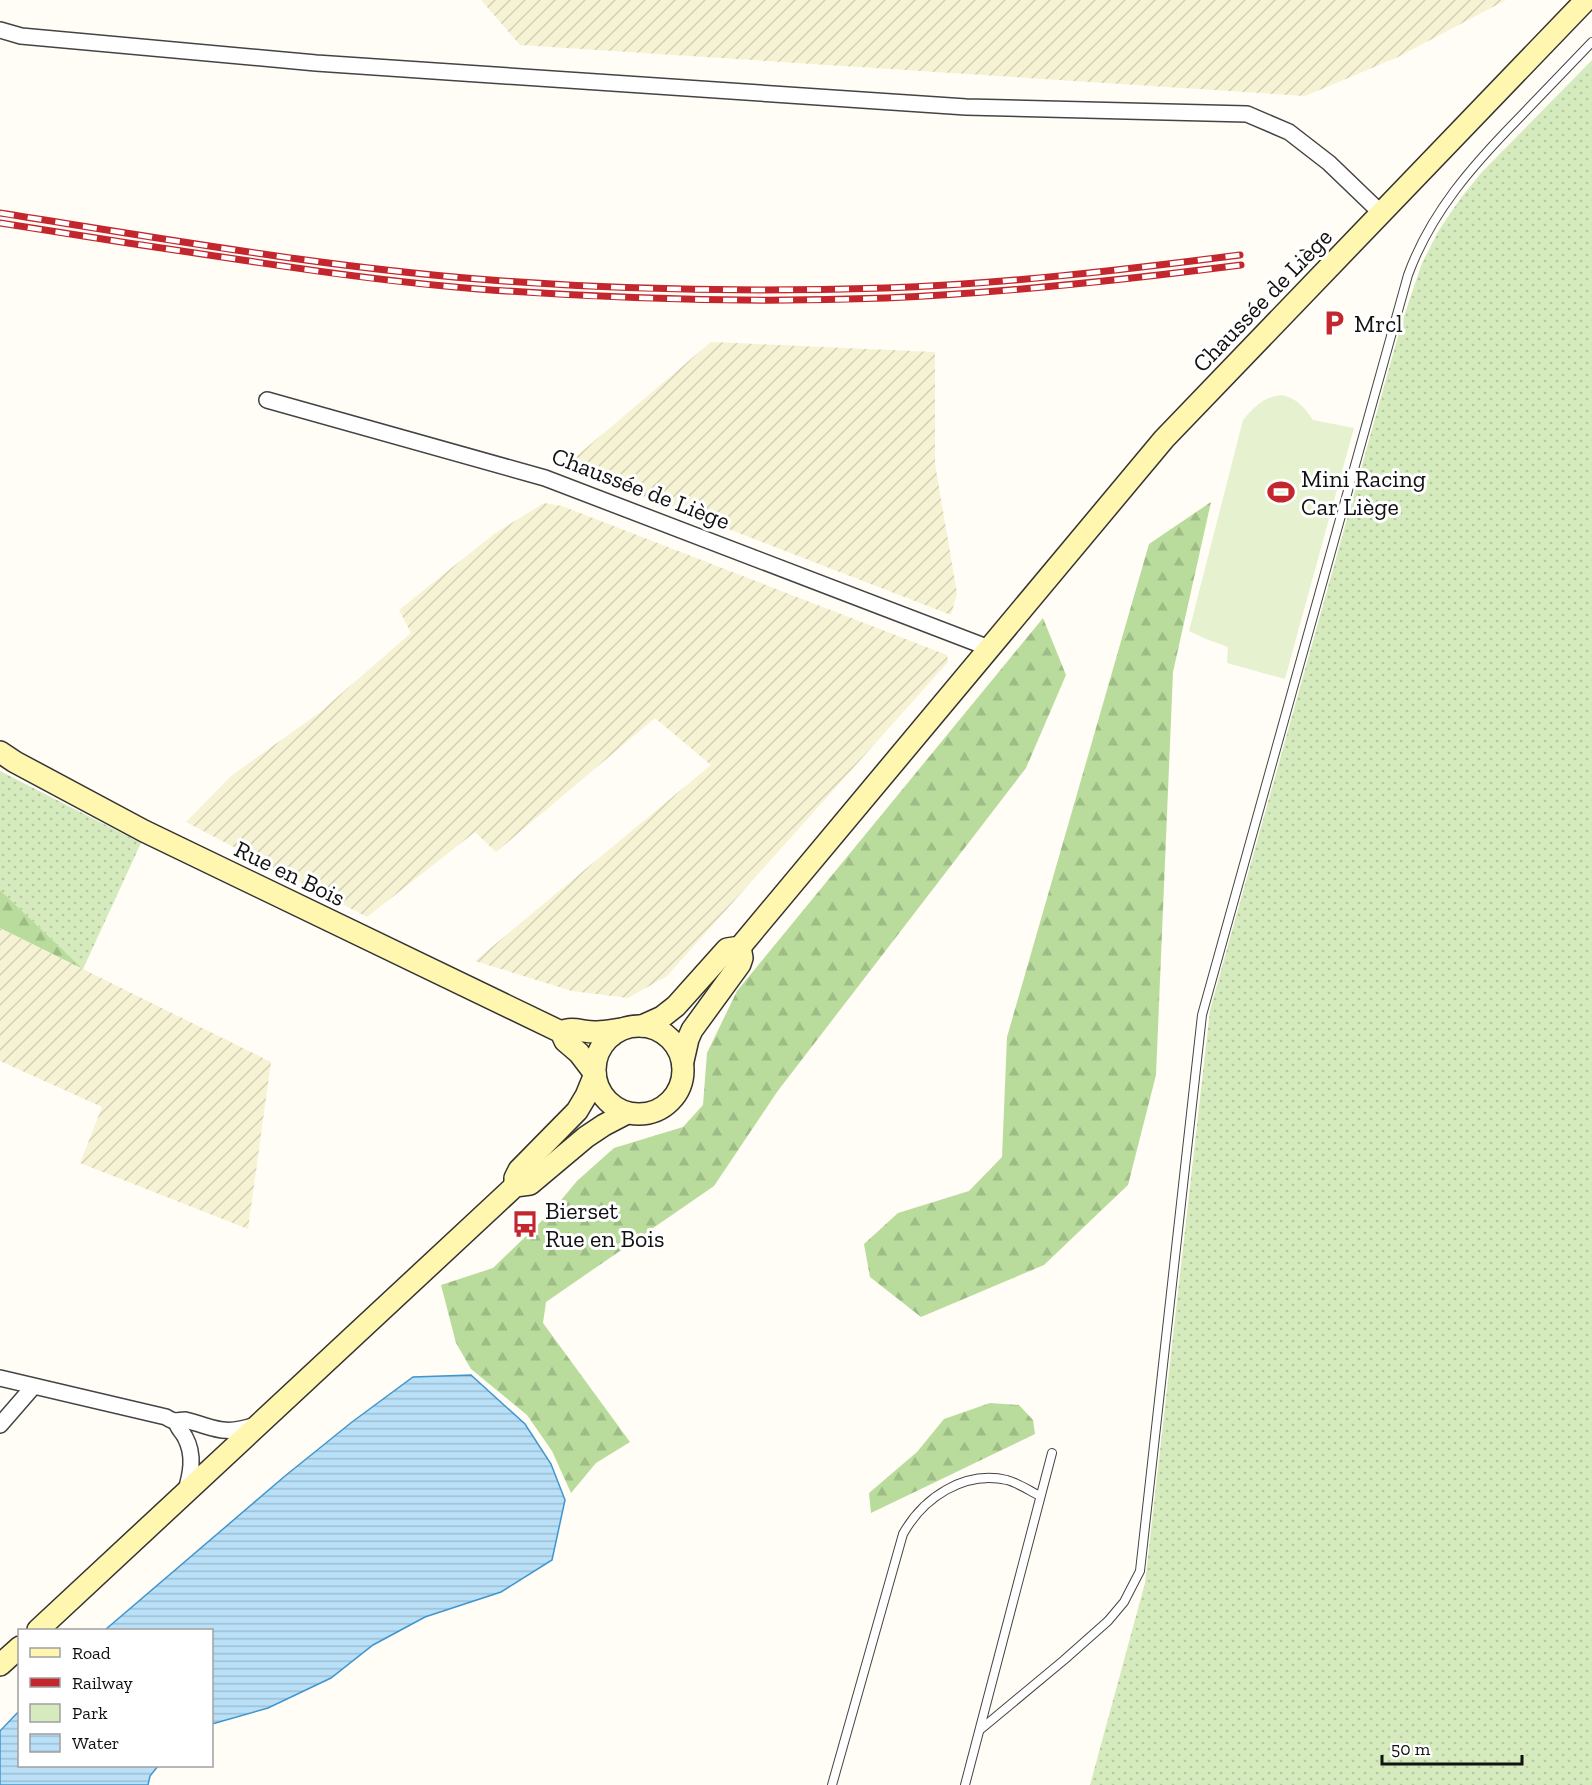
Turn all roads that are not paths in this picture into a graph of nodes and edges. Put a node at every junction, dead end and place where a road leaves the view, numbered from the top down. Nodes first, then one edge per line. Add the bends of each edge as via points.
1 (1586, 0) edge
2 (0, 30) edge
3 (1592, 42) edge
4 (1381, 213) junction
5 (267, 400) dead end
6 (989, 648) junction
7 (0, 752) edge
8 (740, 947) junction
9 (632, 1028) junction
10 (561, 1032) junction
11 (683, 1061) junction
12 (595, 1074) junction
13 (627, 1113) junction
14 (515, 1186) junction
15 (0, 1378) edge
16 (33, 1387) junction
17 (176, 1421) junction
18 (260, 1424) junction
19 (0, 1425) edge
20 (1052, 1453) dead end
21 (185, 1493) junction
22 (1040, 1496) junction
23 (39, 1629) edge
24 (18, 1649) edge
25 (0, 1665) edge
26 (981, 1729) junction
27 (832, 1785) edge
28 (965, 1785) edge

1 - 4 main road, Chaussée de Liège
2 - 4 street via 21,36 387,68 966,107 1247,114 1289,132 1329,163
3 - 26 lane via 1455,189 1425,234 1408,274 1202,1015 1140,1570 1124,1602 1108,1621
4 - 6 main road, Chaussée de Liège via 1164,439
5 - 6 street, Chaussée de Liège via 545,478
6 - 8 main road, Chaussée de Liège
7 - 10 main road, Rue en Bois via 144,831
8 - 9 main road, Chaussée de Liège via 727,950 662,1017
8 - 11 main road, Chaussée de Liège via 740,964 692,1030
9 - 10 main road, Rue en Bois
9 - 11 main road via 653,1028 667,1035
9 - 12 main road via 610,1037 600,1049
10 - 12 main road, Rue en Bois
11 - 13 main road via 684,1076 670,1103 657,1112
12 - 13 main road via 605,1099
12 - 14 main road via 577,1111 519,1170
13 - 14 main road via 586,1137 530,1184
14 - 18 main road
15 - 16 street
16 - 17 street
16 - 19 street
17 - 18 street via 181,1419 219,1431
17 - 21 street via 191,1454
18 - 21 main road
20 - 22 lane
21 - 23 main road
22 - 26 lane
22 - 27 lane via 1009,1481 983,1478 940,1493 909,1524
24 - 25 main road
26 - 28 lane

